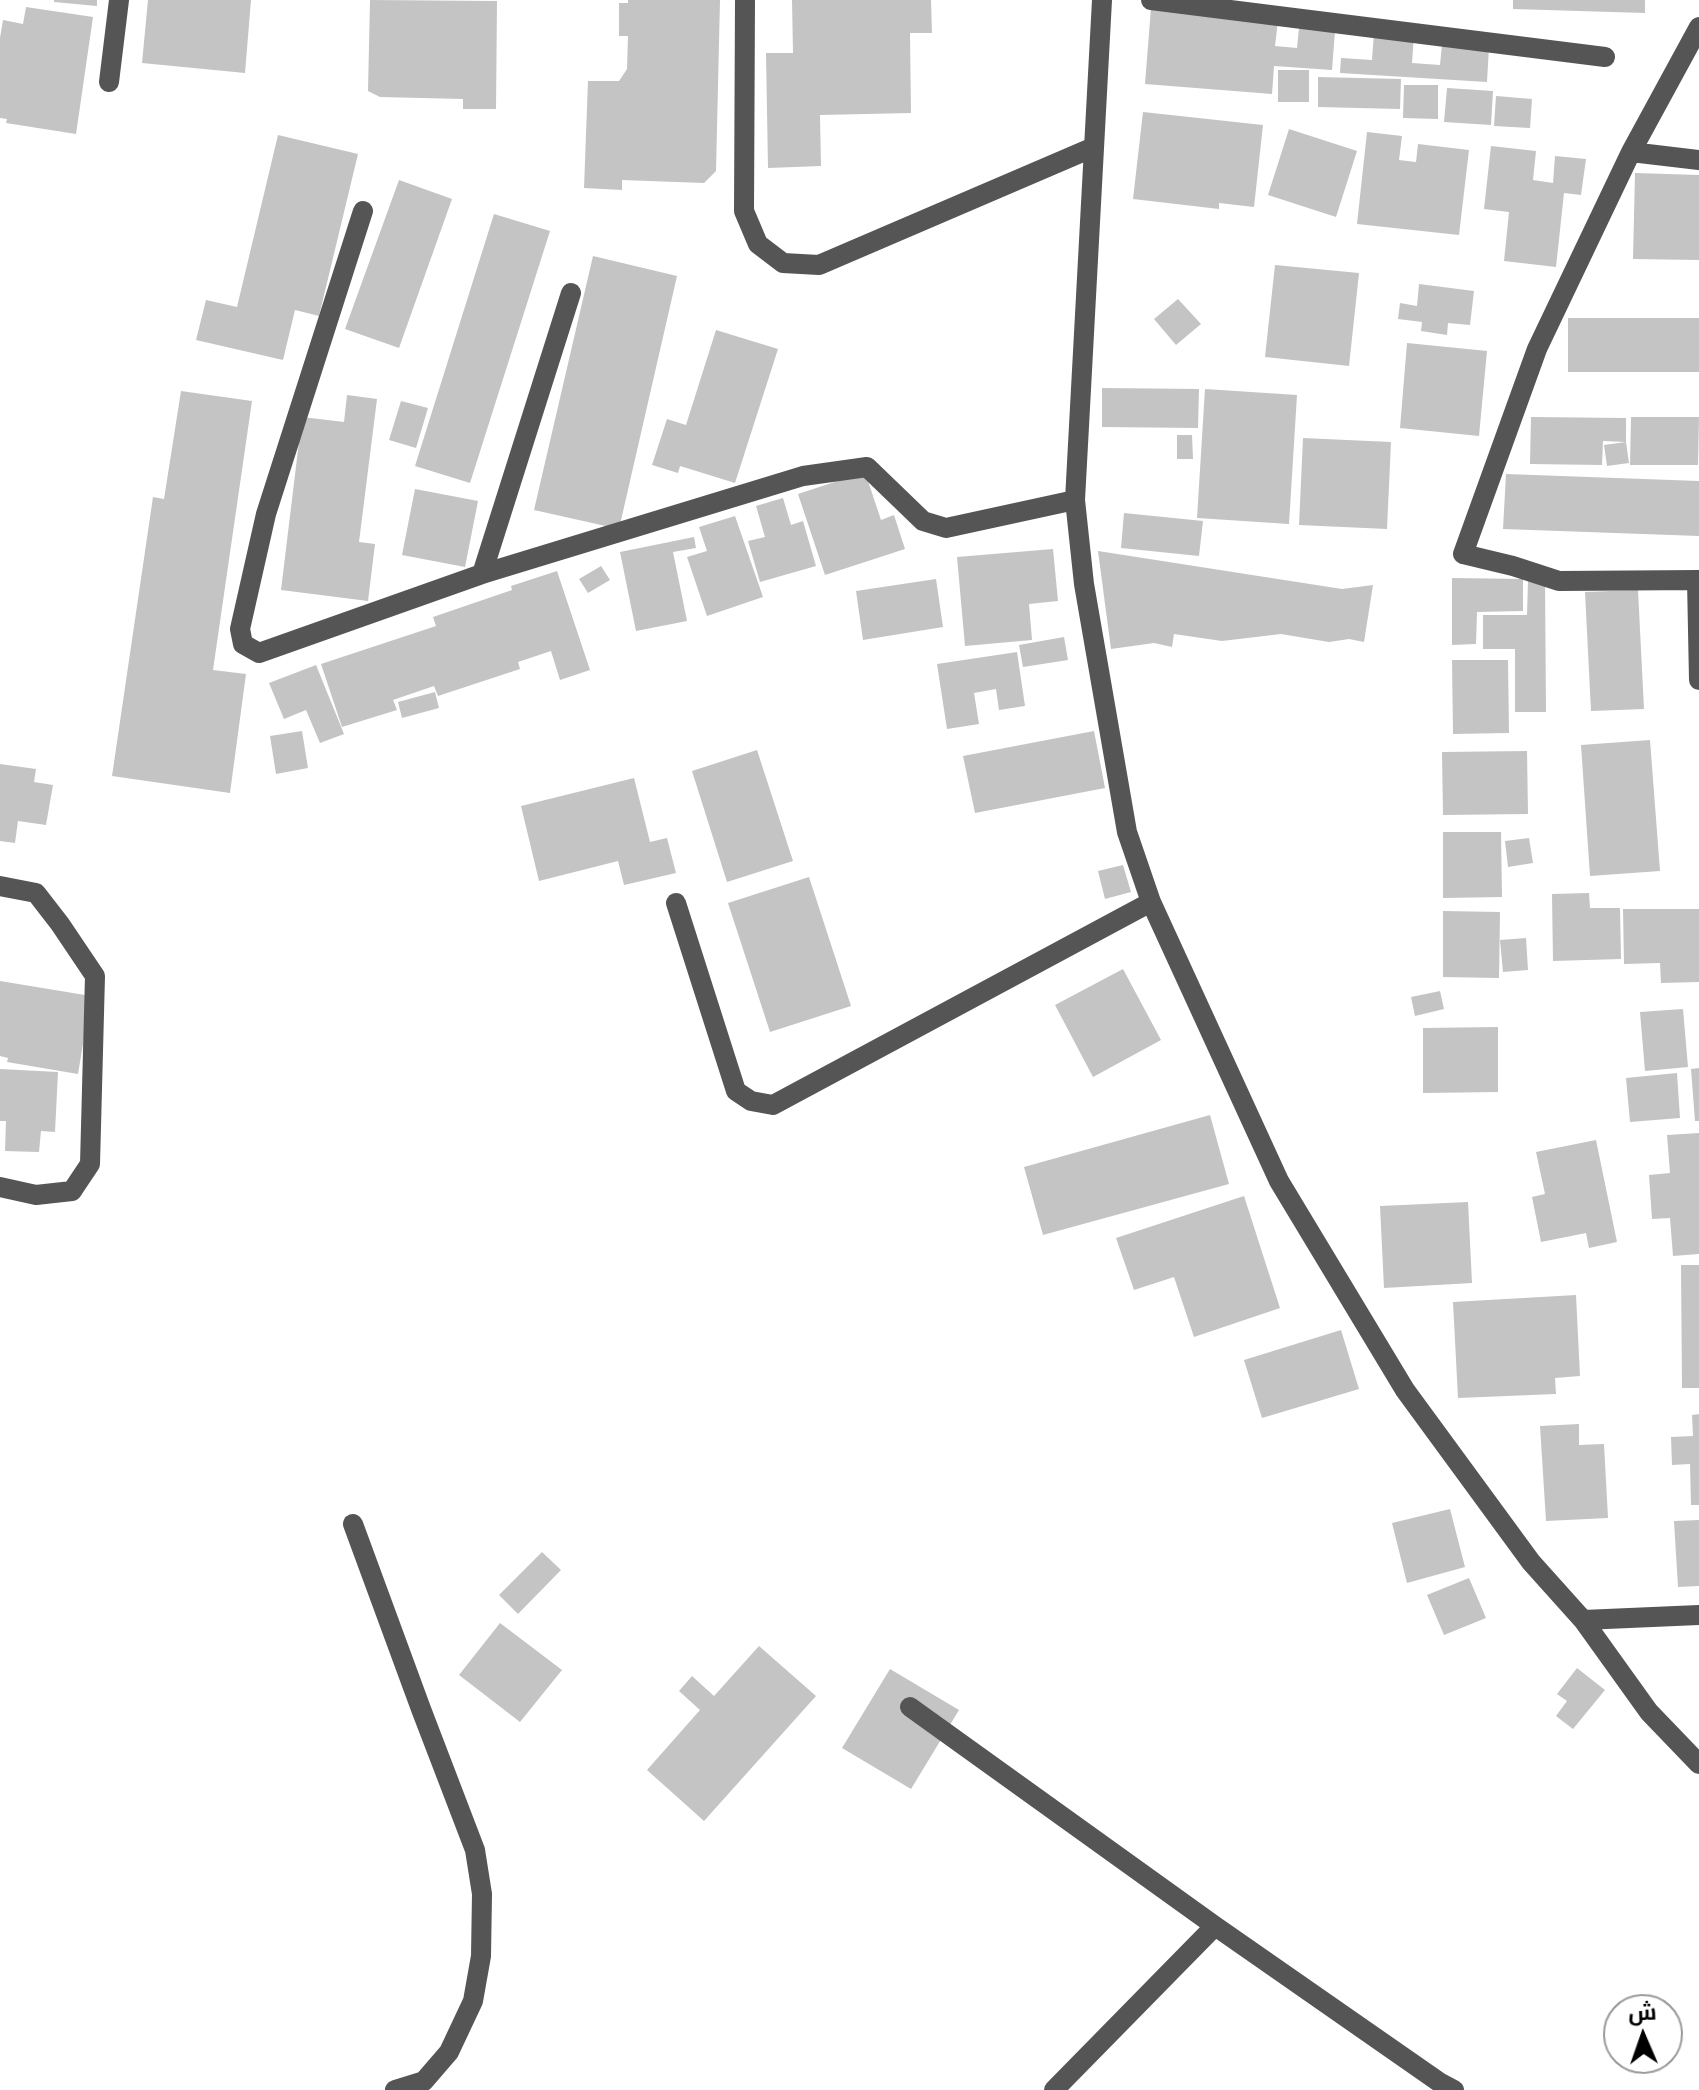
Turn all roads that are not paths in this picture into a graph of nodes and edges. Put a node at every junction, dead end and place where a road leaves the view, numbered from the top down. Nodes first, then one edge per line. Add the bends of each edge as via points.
1 (119, 0) edge
2 (745, 0) edge
3 (1102, 0) edge
4 (1151, 0) edge
5 (1699, 27) edge
6 (1605, 57) dead end
7 (109, 82) dead end
8 (1094, 147) junction
9 (1631, 152) junction
10 (1699, 160) edge
11 (363, 211) dead end
12 (571, 293) dead end
13 (1075, 500) junction
14 (482, 574) junction
15 (1698, 580) edge
16 (1699, 680) edge
17 (0, 886) edge
18 (1151, 902) junction
19 (676, 903) dead end
20 (0, 1187) edge
21 (353, 1524) dead end
22 (1699, 1615) edge
23 (1583, 1620) junction
24 (910, 1707) dead end
25 (1699, 1764) edge
26 (1215, 1926) junction
27 (395, 2090) edge
28 (1054, 2090) edge
29 (1454, 2090) edge

1 - 7 street
2 - 8 street via 744,211 758,244 783,263 819,265
3 - 8 street
4 - 6 street
5 - 9 street
8 - 13 street
9 - 10 street
9 - 15 street via 1537,349 1463,554 1559,581
11 - 14 street via 266,514 240,629 243,644 259,653
12 - 14 street
13 - 14 street via 946,528 923,521 867,467 834,470
13 - 18 street via 1084,584 1127,832
15 - 16 street
17 - 20 street via 36,893 95,976 90,1164 72,1191 36,1195
18 - 19 street via 773,1105 751,1101 736,1091
18 - 23 street via 1279,1181 1405,1390 1531,1562
21 - 27 street via 475,1850 482,1894 481,1956 473,2001 441,2062 424,2081
22 - 23 street
23 - 25 street via 1649,1712
24 - 26 street
26 - 28 street
26 - 29 street

